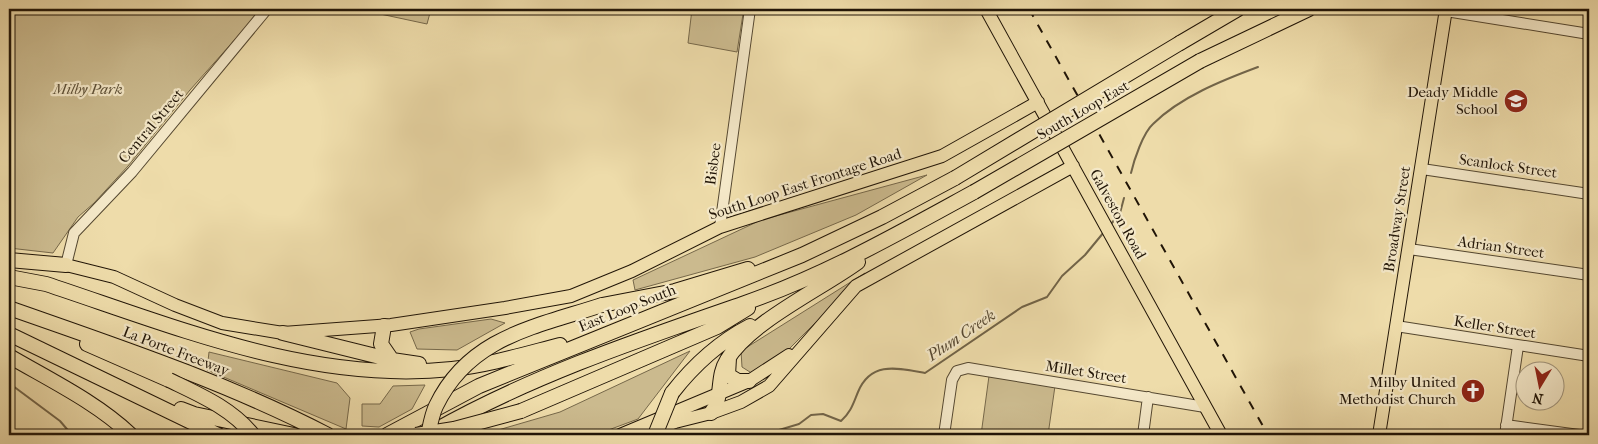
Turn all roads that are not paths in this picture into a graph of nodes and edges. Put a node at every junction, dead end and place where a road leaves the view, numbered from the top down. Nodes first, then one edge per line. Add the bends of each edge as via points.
1 (266, 9) edge
2 (750, 9) edge
3 (986, 9) edge
4 (1231, 9) edge
5 (1238, 9) edge
6 (1285, 9) edge
7 (1309, 9) edge
8 (1446, 10) edge
9 (1262, 26) junction
10 (1589, 34) edge
11 (1180, 43) junction
12 (1038, 102) junction
13 (1073, 166) junction
14 (1422, 169) junction
15 (1589, 194) edge
16 (882, 217) joint
17 (720, 227) junction
18 (895, 235) junction
19 (1409, 249) junction
20 (802, 254) junction
21 (9, 260) edge
22 (66, 265) junction
23 (1589, 275) edge
24 (9, 277) edge
25 (780, 289) junction
26 (786, 308) junction
27 (9, 309) edge
28 (384, 326) junction
29 (1396, 326) junction
30 (283, 333) junction
31 (9, 334) edge
32 (607, 334) junction
33 (808, 339) junction
34 (1518, 346) junction
35 (9, 356) edge
36 (1589, 356) edge
37 (729, 357) junction
38 (392, 360) junction
39 (79, 366) junction
40 (452, 369) junction
41 (749, 381) junction
42 (719, 394) junction
43 (1148, 397) junction
44 (1205, 407) junction
45 (711, 413) junction
46 (1505, 430) edge
47 (131, 434) edge
48 (218, 435) edge
49 (253, 435) edge
50 (289, 435) edge
51 (328, 435) edge
52 (387, 435) edge
53 (416, 435) edge
54 (428, 435) edge
55 (620, 435) edge
56 (638, 435) edge
57 (655, 435) edge
58 (944, 435) edge
59 (1144, 435) edge
60 (1222, 435) edge
61 (1380, 435) edge
62 (1579, 435) edge

1 - 22 street, Central Street via 132,172 74,233
2 - 17 street, Bisbee
3 - 12 main road, Galveston Road
4 - 11 highway
5 - 11 highway, South Loop East
6 - 9 highway
7 - 9 highway
8 - 10 street
8 - 14 main road, Broadway Street
9 - 18 highway, South Loop East, bridge
11 - 16 highway, South Loop East, bridge via 955,178
12 - 13 main road, Galveston Road
12 - 17 main road, South Loop East Frontage Road via 942,156
13 - 33 main road via 856,286
13 - 44 main road, Galveston Road
14 - 15 street, Scanlock Street
14 - 19 main road, Broadway Street
16 - 20 highway, East Loop South
17 - 28 main road, South Loop East Frontage Road via 632,271 571,296
18 - 25 highway via 831,268
18 - 26 highway via 821,288
19 - 23 street, Adrian Street
19 - 29 main road, Broadway Street
20 - 32 highway, East Loop South
20 - 54 highway, bridge via 675,290 602,305 496,341 456,373 435,407
21 - 22 highway
22 - 30 main road, South Loop East Frontage Road via 114,277 222,323
24 - 40 highway via 46,284 272,356 358,369
25 - 53 highway, bridge via 717,326 521,411
25 - 54 highway via 565,369 477,407
26 - 37 highway via 739,344
26 - 57 highway, bridge via 714,348 687,374 672,393
27 - 49 highway, bridge via 218,404 244,423
27 - 51 highway, La Porte Freeway via 175,366
28 - 30 main road, South Loop East Frontage Road
28 - 38 highway via 382,344
29 - 34 street, Keller Street
29 - 61 main road, Broadway Street
30 - 38 highway
31 - 39 highway
32 - 40 highway
32 - 52 highway, East Loop South via 479,386
33 - 41 main road via 782,362
33 - 45 main road via 769,386 741,402
34 - 36 street, Keller Street
34 - 46 street
35 - 47 highway via 84,400
37 - 41 highway via 728,375 738,381
37 - 42 highway via 720,374
38 - 40 highway
39 - 48 highway
39 - 50 highway via 194,414
41 - 42 main road
42 - 45 highway
42 - 55 main road
43 - 44 street, Millet Street
43 - 58 street, Millet Street via 968,368 956,370
43 - 59 street
44 - 60 main road, Galveston Road
45 - 56 main road
46 - 62 street

